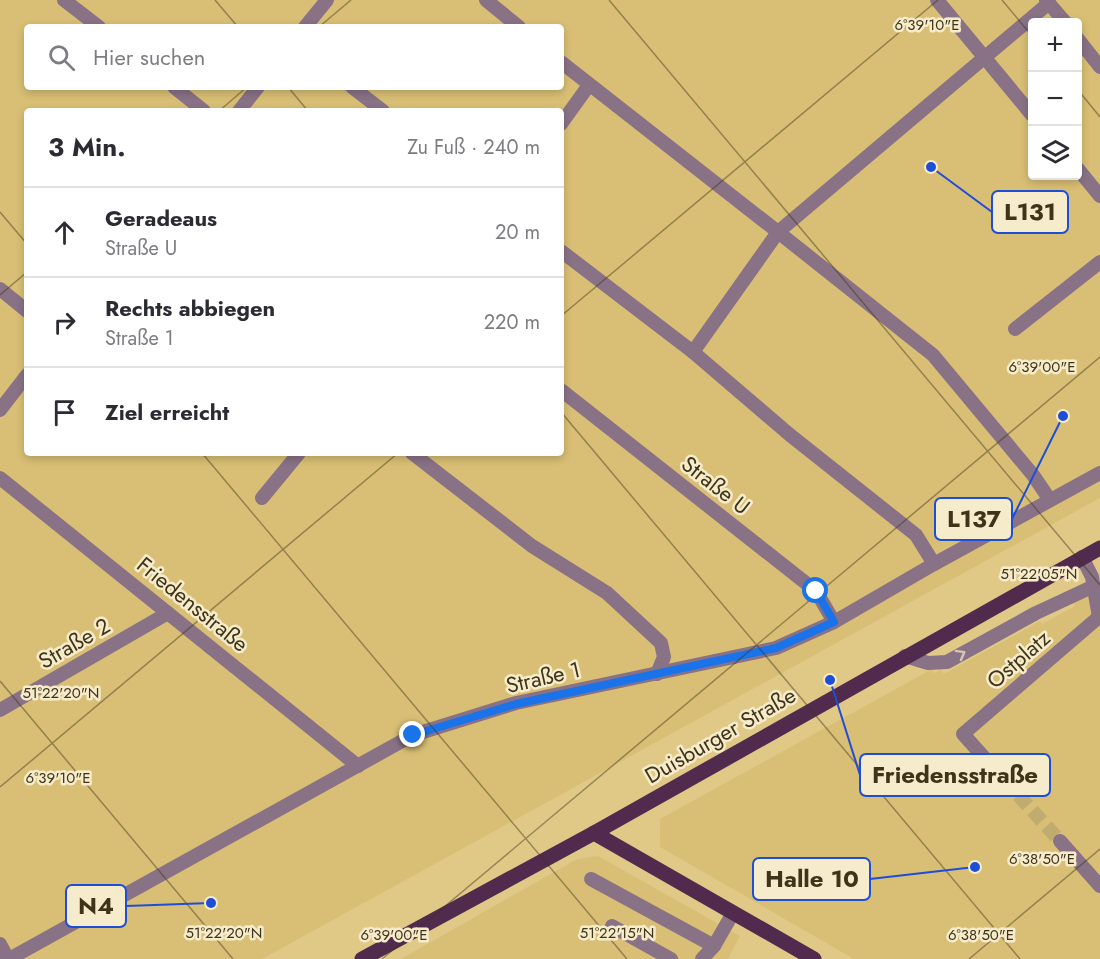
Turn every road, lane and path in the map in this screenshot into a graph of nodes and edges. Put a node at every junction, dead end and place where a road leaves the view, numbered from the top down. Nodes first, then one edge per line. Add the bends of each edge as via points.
1 (64, 0) edge
2 (327, 0) edge
3 (486, 0) edge
4 (937, 0) edge
5 (1048, 1) edge
6 (1062, 18) edge
7 (95, 24) edge
8 (307, 24) edge
9 (515, 24) edge
10 (1082, 45) edge
11 (984, 57) junction
12 (564, 64) edge
13 (1100, 67) edge
14 (589, 85) junction
15 (178, 90) edge
16 (256, 90) edge
17 (356, 90) edge
18 (200, 108) edge
19 (241, 108) edge
20 (379, 108) edge
21 (1028, 110) edge
22 (564, 120) edge
23 (1082, 175) edge
24 (1100, 196) edge
25 (778, 232) junction
26 (564, 253) edge
27 (1100, 262) edge
28 (0, 289) edge
29 (24, 309) edge
30 (1016, 328) dead end
31 (693, 352) junction
32 (24, 378) edge
33 (564, 392) edge
34 (2, 401) edge
35 (296, 456) edge
36 (416, 456) edge
37 (1100, 473) edge
38 (0, 478) edge
39 (262, 498) dead end
40 (1050, 500) junction
41 (1100, 548) edge
42 (1082, 557) junction
43 (934, 564) junction
44 (1094, 586) junction
45 (168, 613) junction
46 (1099, 616) edge
47 (834, 622) junction
48 (905, 656) junction
49 (657, 674) junction
50 (0, 710) edge
51 (990, 764) tunnel mouth
52 (358, 766) junction
53 (594, 833) junction
54 (1060, 842) tunnel mouth
55 (591, 879) dead end
56 (1100, 886) edge
57 (733, 913) junction
58 (612, 926) dead end
59 (0, 944) edge
60 (714, 946) junction
61 (9, 959) edge
62 (362, 959) edge
63 (671, 959) edge
64 (702, 959) edge
65 (814, 959) edge

1 - 7 lane
2 - 8 lane
3 - 9 lane
4 - 11 lane
5 - 6 lane
5 - 11 lane
10 - 13 lane
11 - 21 lane
11 - 25 lane
12 - 14 lane
14 - 22 lane
14 - 25 lane
15 - 18 lane
16 - 19 lane
17 - 20 lane
23 - 24 lane
25 - 31 lane
25 - 40 lane via 933,355
26 - 31 lane
27 - 30 lane
28 - 29 lane
31 - 43 lane via 916,536
32 - 34 lane
33 - 47 lane, Straße U via 816,591
35 - 39 lane
36 - 49 lane via 532,546 607,593 645,627 661,643 663,657
37 - 40 lane, Straße 1
38 - 45 lane, Friedensstraße
40 - 43 lane, Straße 1
41 - 42 main road, Duisburger Straße
42 - 44 lane
42 - 48 main road, Duisburger Straße
43 - 47 lane, Straße 1
44 - 46 lane
48 -> 44 lane via 928,663 947,662
45 - 50 lane, Straße 2
45 - 52 lane, Friedensstraße
46 - 51 lane, Ostplatz via 963,734
47 - 49 lane, Straße 1 via 776,648
48 - 53 main road, Duisburger Straße
49 - 52 lane, Straße 1 via 516,704 413,735
52 - 61 lane, Straße 1
53 - 57 main road
53 - 62 main road, Duisburger Straße
54 - 56 lane
55 - 60 lane
57 - 60 lane
57 - 65 main road
58 - 63 lane
59 - 61 lane
60 - 64 lane

